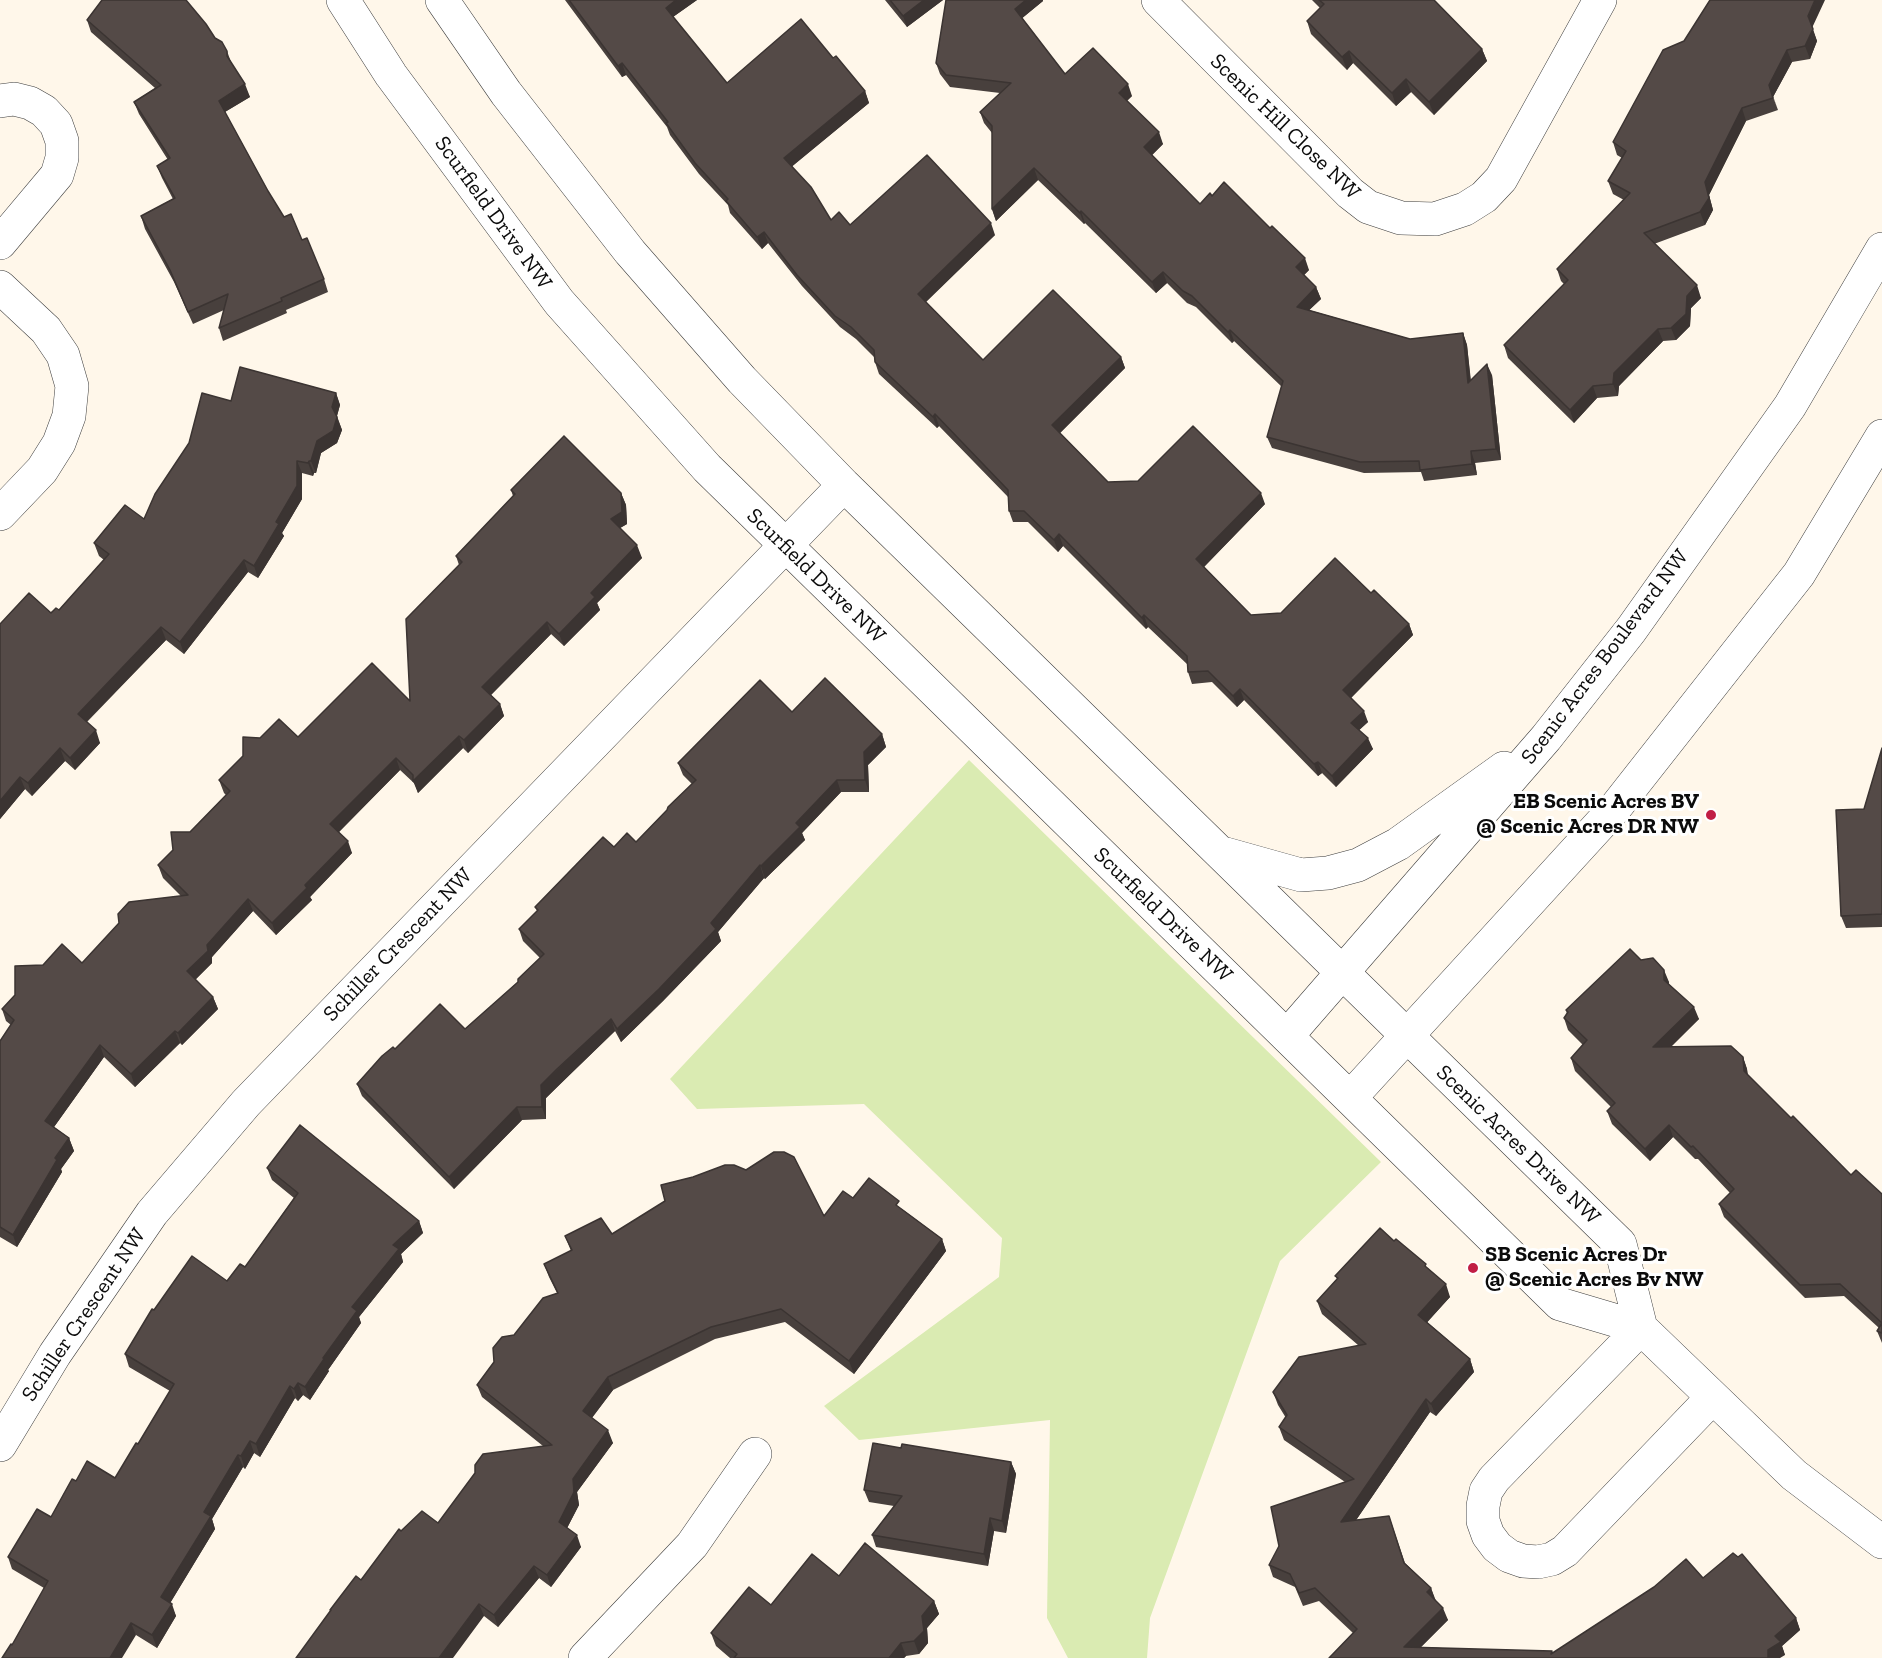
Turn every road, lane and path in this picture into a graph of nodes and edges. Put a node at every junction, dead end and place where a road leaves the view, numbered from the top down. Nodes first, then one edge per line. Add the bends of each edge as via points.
1 (343, 0) edge
2 (442, 0) edge
3 (1158, 0) edge
4 (1600, 0) edge
5 (0, 101) edge
6 (0, 243) edge
7 (1882, 249) edge
8 (0, 287) edge
9 (1882, 436) edge
10 (844, 485) junction
11 (0, 514) edge
12 (785, 545) junction
13 (1546, 738) junction
14 (1221, 853) junction
15 (1343, 973) junction
16 (1287, 1036) junction
17 (1407, 1036) junction
18 (1350, 1098) junction
19 (1641, 1328) junction
20 (1712, 1398) junction
21 (0, 1445) edge
22 (755, 1454) dead end
23 (1882, 1542) edge
24 (585, 1658) edge

1 - 12 street, Scurfield Drive NW via 391,75 559,302 707,468
2 - 10 street via 506,93 630,252 742,380
3 - 4 street, Scenic Hill Close NW via 1350,193 1368,207 1401,218 1435,219 1465,209 1501,179
5 - 6 street via 14,99 44,111 56,124 62,158 57,175
7 - 13 street, Scenic Acres Boulevard NW via 1790,406 1631,630
8 - 11 street via 46,330 63,355 72,386 69,416 59,443 42,470
9 - 17 street via 1799,574 1615,808
10 - 12 street, Schiller Crescent NW
10 - 14 street
12 - 16 street, Scurfield Drive NW
12 - 21 street, Schiller Crescent NW via 246,1103 152,1213 55,1354
13 - 14 street via 1398,844 1358,865 1328,873 1301,874
13 - 15 street, Scenic Acres Boulevard NW
14 - 15 street
15 - 16 street, Scenic Acres Boulevard NW
15 - 17 street
16 - 18 street, Scurfield Drive NW
17 - 18 street
17 - 19 street, Scenic Acres Drive NW via 1620,1244
18 - 19 street via 1560,1304
19 - 20 street
19 - 20 street via 1486,1491 1483,1521 1497,1547 1509,1556 1538,1562 1565,1551
20 - 23 street via 1794,1476
22 - 24 street via 692,1545

